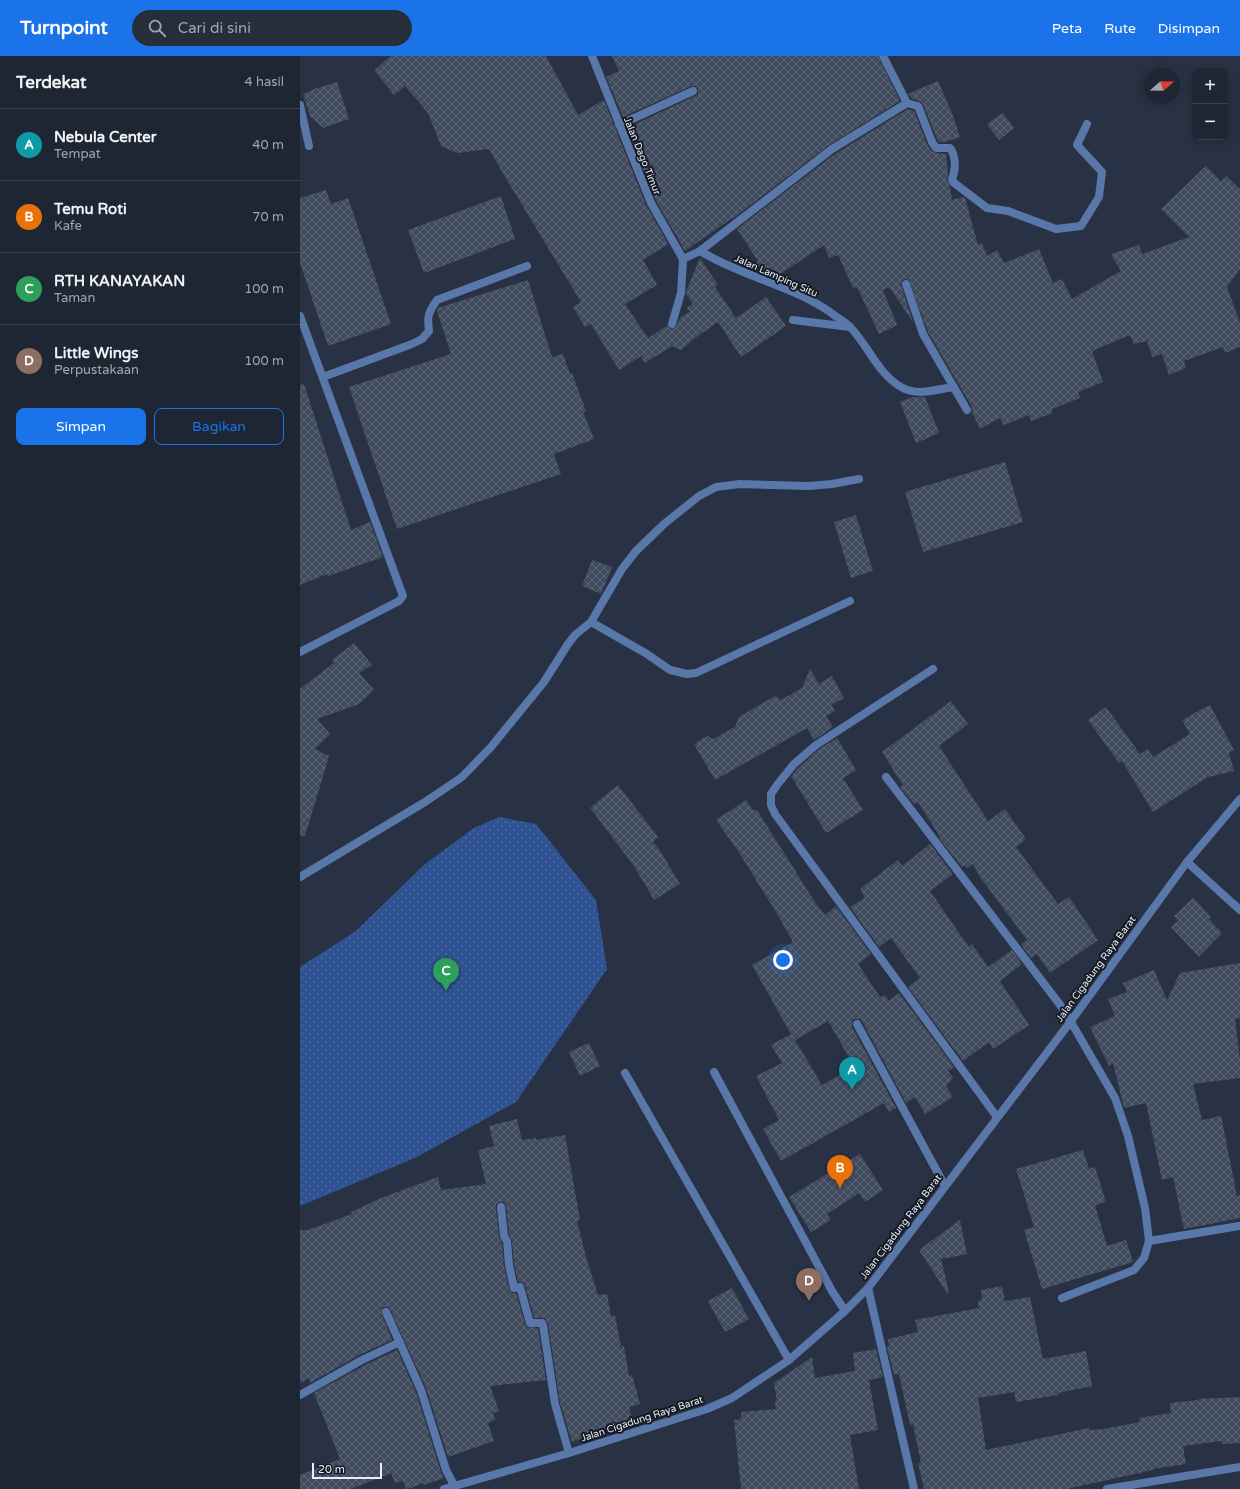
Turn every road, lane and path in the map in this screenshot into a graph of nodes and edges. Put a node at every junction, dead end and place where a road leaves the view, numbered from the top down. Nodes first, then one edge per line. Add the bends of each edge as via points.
1 (592, 56) edge
2 (883, 56) edge
3 (694, 91) dead end
4 (906, 103) junction
5 (300, 105) edge
6 (1086, 124) dead end
7 (619, 125) junction
8 (310, 146) dead end
9 (700, 251) junction
10 (683, 259) junction
11 (527, 266) dead end
12 (906, 284) dead end
13 (300, 316) edge
14 (793, 320) dead end
15 (672, 324) dead end
16 (850, 327) junction
17 (323, 377) junction
18 (954, 387) junction
19 (967, 410) dead end
20 (859, 479) dead end
21 (850, 601) dead end
22 (591, 622) junction
23 (300, 652) edge
24 (933, 669) dead end
25 (886, 777) dead end
26 (1240, 798) edge
27 (1187, 862) junction
28 (300, 877) edge
29 (1240, 910) edge
30 (1071, 1021) junction
31 (857, 1024) dead end
32 (714, 1072) dead end
33 (625, 1073) dead end
34 (997, 1117) junction
35 (944, 1186) junction
36 (501, 1207) dead end
37 (1239, 1226) edge
38 (1149, 1241) junction
39 (868, 1288) junction
40 (1062, 1298) dead end
41 (845, 1311) junction
42 (386, 1312) dead end
43 (400, 1342) junction
44 (790, 1360) junction
45 (300, 1395) edge
46 (569, 1453) junction
47 (1240, 1467) edge
48 (454, 1485) junction
49 (444, 1489) edge
50 (914, 1489) edge
51 (1106, 1489) edge

1 - 7 street, Jalan Dago Timur
2 - 4 street
3 - 7 street
4 - 6 street via 918,106 936,148 950,148 954,153 953,182 987,208 1008,211 1056,229 1081,226 1099,197 1102,172 1077,145
4 - 9 street via 832,149
5 - 8 street
7 - 10 street, Jalan Dago Timur via 651,203
9 - 10 street
9 - 16 street, Jalan Lamping Situ via 711,258 794,292 829,311
10 - 15 street via 680,293
11 - 17 street via 437,300 427,318 429,332 422,339
12 - 18 street via 923,334
13 - 17 street
14 - 16 street
16 - 18 street, Jalan Lamping Situ via 891,380 902,388 917,393
17 - 23 street via 403,596 399,601
18 - 19 street
20 - 22 street via 809,486 740,484 710,490 664,524 636,551 622,569
21 - 22 street via 696,673 687,674 670,670
22 - 28 street via 575,635 544,682 492,747 462,777
24 - 34 street via 816,745 794,764 777,785 771,794 771,805 775,814
25 - 30 street
26 - 27 street, Jalan Cigadung Raya Barat
27 - 29 street
27 - 30 street, Jalan Cigadung Raya Barat
30 - 34 street, Jalan Cigadung Raya Barat
30 - 38 street via 1115,1098 1121,1114 1141,1191
31 - 35 street
32 - 41 street
33 - 44 street
34 - 35 street, Jalan Cigadung Raya Barat
35 - 39 street, Jalan Cigadung Raya Barat
36 - 46 street via 514,1288 520,1287 530,1323 543,1325 555,1404
37 - 38 street
38 - 40 street via 1144,1258 1134,1270
39 - 41 street, Jalan Cigadung Raya Barat
39 - 50 street
41 - 44 street, Jalan Cigadung Raya Barat
42 - 43 street
43 - 45 street
43 - 48 street via 421,1390 446,1470
44 - 46 street, Jalan Cigadung Raya Barat via 732,1398 707,1409
46 - 48 street, Jalan Cigadung Raya Barat
47 - 51 street
48 - 49 street, Jalan Cigadung Raya Barat

